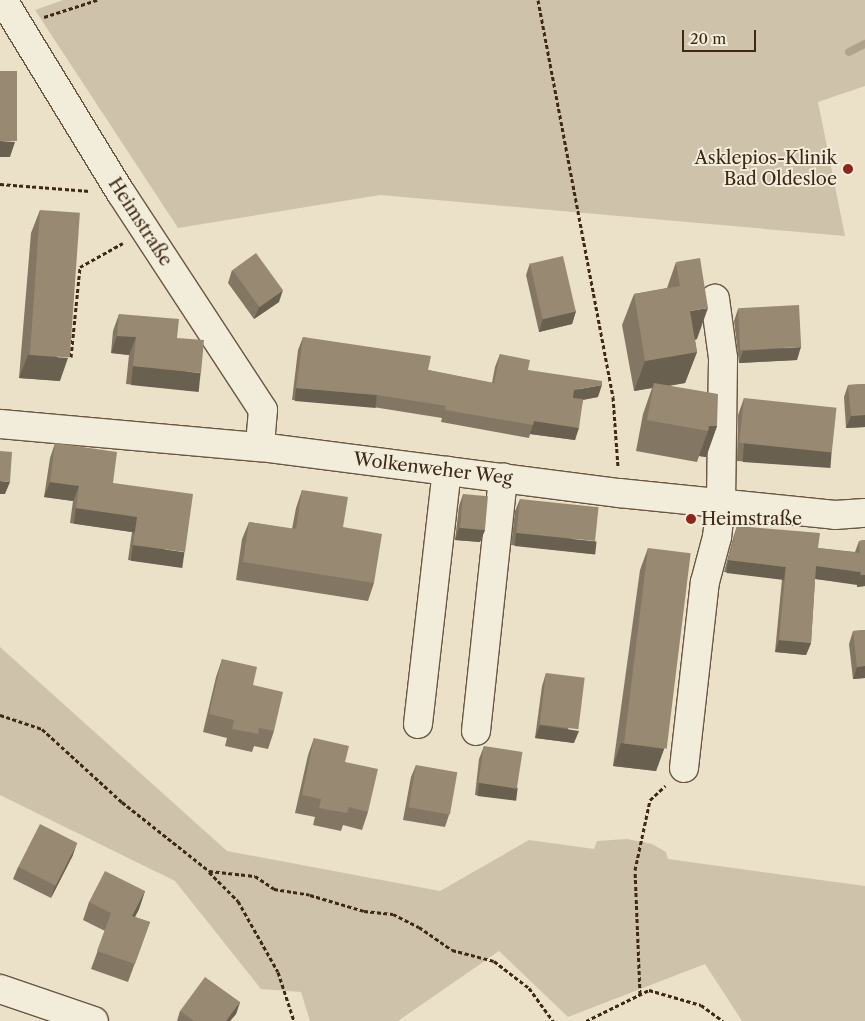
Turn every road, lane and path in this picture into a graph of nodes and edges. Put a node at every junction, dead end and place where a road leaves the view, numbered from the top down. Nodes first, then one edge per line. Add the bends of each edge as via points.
1 (3, 0) edge
2 (97, 0) edge
3 (538, 0) edge
4 (17, 26) junction
5 (0, 184) edge
6 (121, 194) junction
7 (145, 230) junction
8 (715, 299) dead end
9 (71, 357) edge
10 (0, 424) edge
11 (260, 447) junction
12 (446, 470) junction
13 (503, 478) junction
14 (619, 492) junction
15 (721, 503) junction
16 (865, 513) edge
17 (0, 715) edge
18 (418, 724) dead end
19 (476, 731) dead end
20 (684, 768) joint
21 (209, 871) junction
22 (0, 988) edge
23 (640, 994) junction
24 (94, 1021) edge
25 (294, 1021) edge
26 (553, 1021) edge
27 (586, 1021) edge
28 (723, 1021) edge

1 - 4 street, Heimstraße
2 - 4 path
3 - 14 path via 613,397
4 - 6 street, Heimstraße
5 - 6 path
6 - 7 street, Heimstraße
7 - 9 path via 80,267
7 - 11 street, Heimstraße via 263,410
8 - 15 street via 723,358
10 - 11 street, Wolkenweher Weg
11 - 12 street, Wolkenweher Weg
12 - 13 street, Wolkenweher Weg
12 - 18 street
13 - 14 street, Wolkenweher Weg
13 - 19 street
14 - 15 street, Wolkenweher Weg
15 - 16 street, Wolkenweher Weg via 835,514
15 - 20 street via 717,537 705,582
17 - 21 path via 42,730 122,802
20 - 23 path via 650,800 641,835 635,870
21 - 25 path via 238,901 278,972
21 - 26 path via 255,876 274,888 364,911 393,914 452,950 494,961 529,988
22 - 24 street
23 - 27 path
23 - 28 path via 649,990 701,1004

